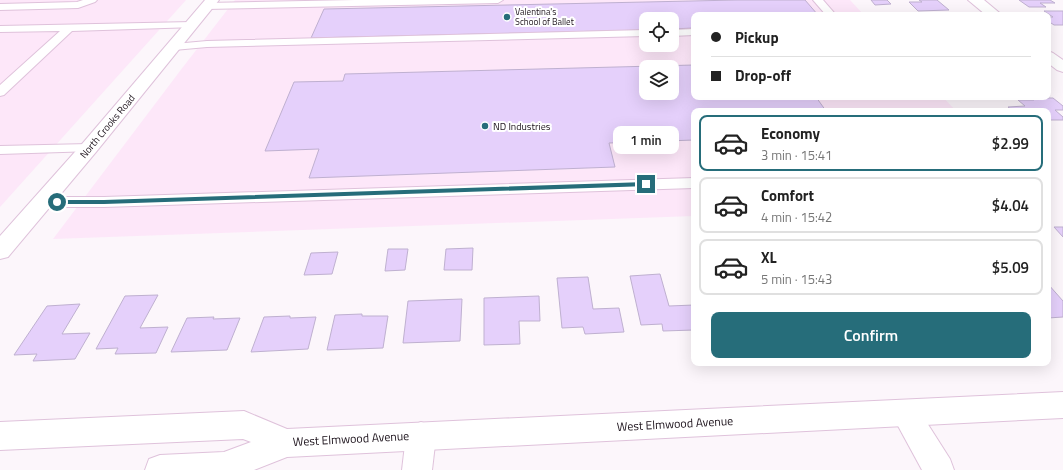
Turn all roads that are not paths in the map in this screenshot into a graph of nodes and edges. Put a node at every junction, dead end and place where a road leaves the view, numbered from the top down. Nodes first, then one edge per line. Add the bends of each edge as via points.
1 (92, 0) edge
2 (498, 0) edge
3 (818, 0) edge
4 (975, 0) edge
5 (47, 3) edge
6 (209, 3) edge
7 (0, 7) edge
8 (828, 12) edge
9 (991, 12) edge
10 (192, 25) junction
11 (69, 28) junction
12 (0, 29) edge
13 (691, 32) edge
14 (679, 33) edge
15 (639, 34) edge
16 (174, 47) junction
17 (1051, 58) edge
18 (1063, 67) edge
19 (0, 92) edge
20 (89, 148) junction
21 (0, 150) edge
22 (691, 183) edge
23 (41, 202) junction
24 (0, 250) edge
25 (1063, 405) edge
26 (905, 413) junction
27 (0, 436) edge
28 (421, 436) junction
29 (287, 443) junction
30 (160, 470) edge
31 (417, 470) edge
32 (939, 470) edge

1 - 5 lane via 78,5
2 - 6 lane
3 - 8 lane
4 - 9 street
5 - 7 lane
6 - 10 street, North Crooks Road
10 - 11 lane
10 - 16 street, North Crooks Road
11 - 12 lane
11 - 19 lane
13 - 14 lane
15 - 16 lane via 207,44
16 - 20 street, North Crooks Road
17 - 18 street
20 - 21 lane
20 - 23 street, North Crooks Road
22 - 23 lane via 112,202
23 - 24 street, North Crooks Road
25 - 26 street, West Elmwood Avenue
26 - 28 street, West Elmwood Avenue
26 - 32 street
27 - 29 street, West Elmwood Avenue via 244,425
28 - 29 street, West Elmwood Avenue
28 - 31 street
29 - 30 street, West Elmwood Avenue via 224,467

